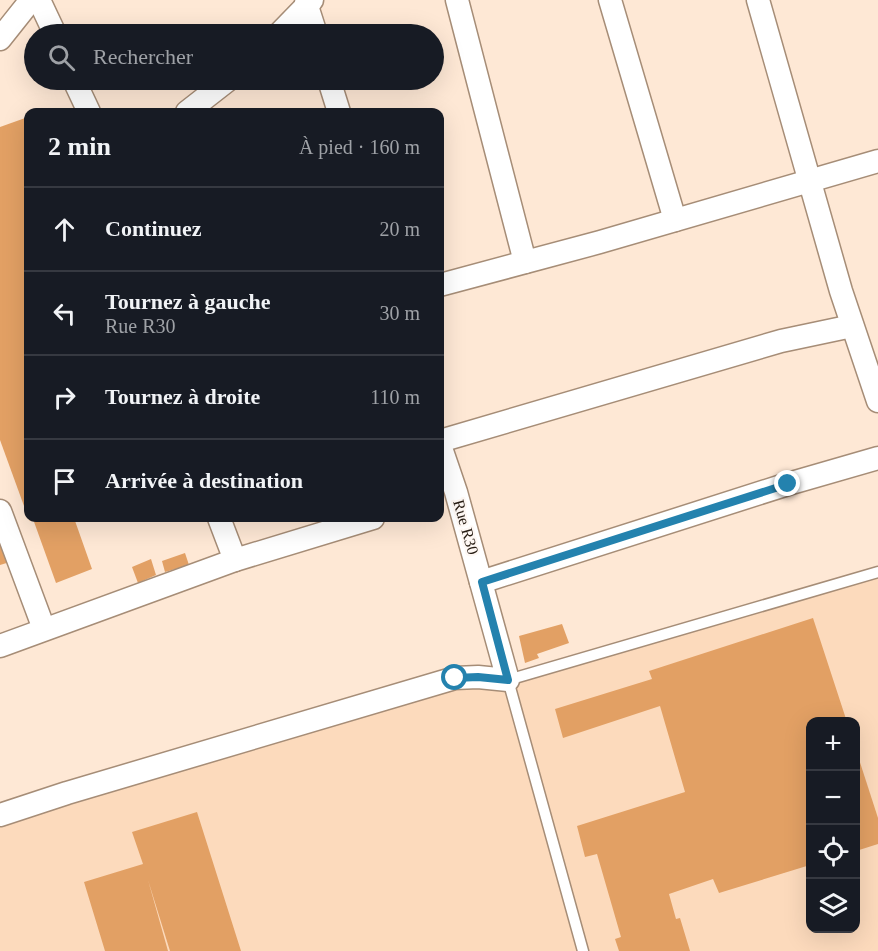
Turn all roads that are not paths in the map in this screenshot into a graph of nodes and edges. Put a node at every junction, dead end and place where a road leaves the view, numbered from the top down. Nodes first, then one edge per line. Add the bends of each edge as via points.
1 (31, 0) edge
2 (39, 0) edge
3 (457, 0) edge
4 (610, 0) edge
5 (758, 0) edge
6 (309, 2) edge
7 (50, 24) edge
8 (288, 24) edge
9 (314, 24) edge
10 (0, 39) edge
11 (79, 90) edge
12 (215, 90) edge
13 (332, 90) edge
14 (87, 108) edge
15 (192, 108) edge
16 (338, 108) edge
17 (878, 161) edge
18 (810, 180) junction
19 (675, 220) junction
20 (525, 262) junction
21 (444, 284) edge
22 (852, 326) junction
23 (878, 402) edge
24 (444, 442) edge
25 (878, 458) edge
26 (444, 468) edge
27 (448, 494) edge
28 (0, 511) edge
29 (221, 522) edge
30 (360, 522) edge
31 (235, 560) junction
32 (878, 572) edge
33 (482, 582) junction
34 (44, 629) junction
35 (0, 646) edge
36 (508, 680) junction
37 (0, 815) edge
38 (583, 951) edge

1 - 10 street
2 - 7 street
3 - 20 street
4 - 19 street
5 - 18 street
6 - 8 street
6 - 9 street
11 - 14 street
12 - 15 street
13 - 16 street
17 - 18 street
18 - 19 street
18 - 22 street
19 - 20 street
20 - 21 street
22 - 23 street
22 - 24 street via 781,341
25 - 33 street
26 - 27 street, Rue R30
27 - 33 street, Rue R30
28 - 34 street
29 - 31 street
30 - 31 street
31 - 34 street
32 - 36 lane
33 - 36 street, Rue R30
34 - 35 street
36 - 37 street via 455,678
36 - 38 lane

